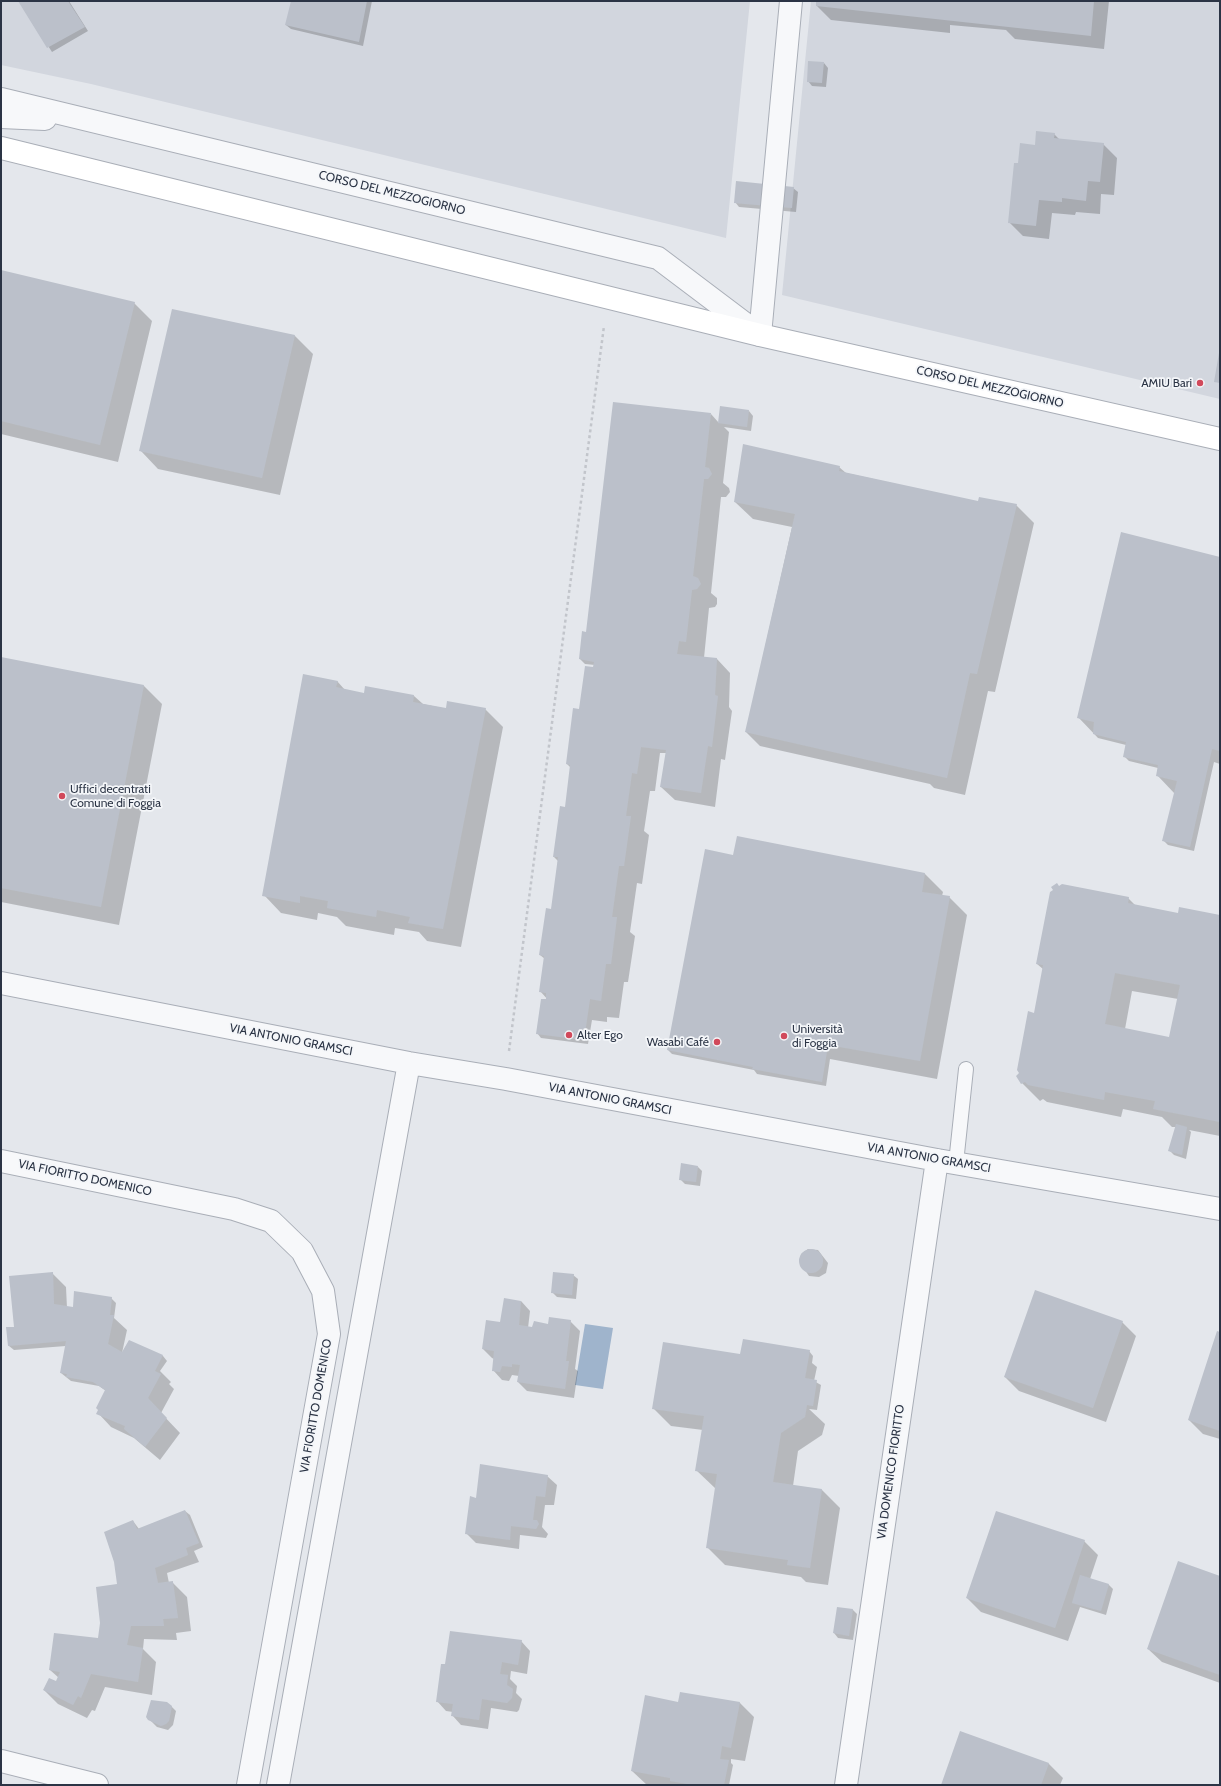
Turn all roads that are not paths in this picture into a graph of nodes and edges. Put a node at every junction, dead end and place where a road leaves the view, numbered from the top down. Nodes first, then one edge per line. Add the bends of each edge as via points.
1 (791, 1) edge
2 (1, 99) edge
3 (1, 117) edge
4 (98, 122) junction
5 (1, 148) edge
6 (760, 335) junction
7 (1220, 439) edge
8 (1, 983) edge
9 (409, 1063) junction
10 (966, 1069) dead end
11 (1, 1161) edge
12 (946, 1162) junction
13 (1220, 1210) edge
14 (1, 1761) edge
15 (97, 1785) edge
16 (248, 1785) edge
17 (278, 1785) edge
18 (846, 1785) edge

1 - 6 street
2 - 4 street, CORSO DEL MEZZOGIORNO
3 - 4 street
4 - 6 street, CORSO DEL MEZZOGIORNO via 658,258
5 - 6 main road, CORSO DEL MEZZOGIORNO
6 - 7 main road, CORSO DEL MEZZOGIORNO
8 - 9 street, VIA ANTONIO GRAMSCI
9 - 12 street, VIA ANTONIO GRAMSCI
9 - 17 street
10 - 12 lane
11 - 16 street, VIA FIORITTO DOMENICO via 234,1209 271,1221 302,1251 323,1291 329,1334
12 - 13 street, VIA ANTONIO GRAMSCI
12 - 18 street, VIA DOMENICO FIORITTO
14 - 15 street

